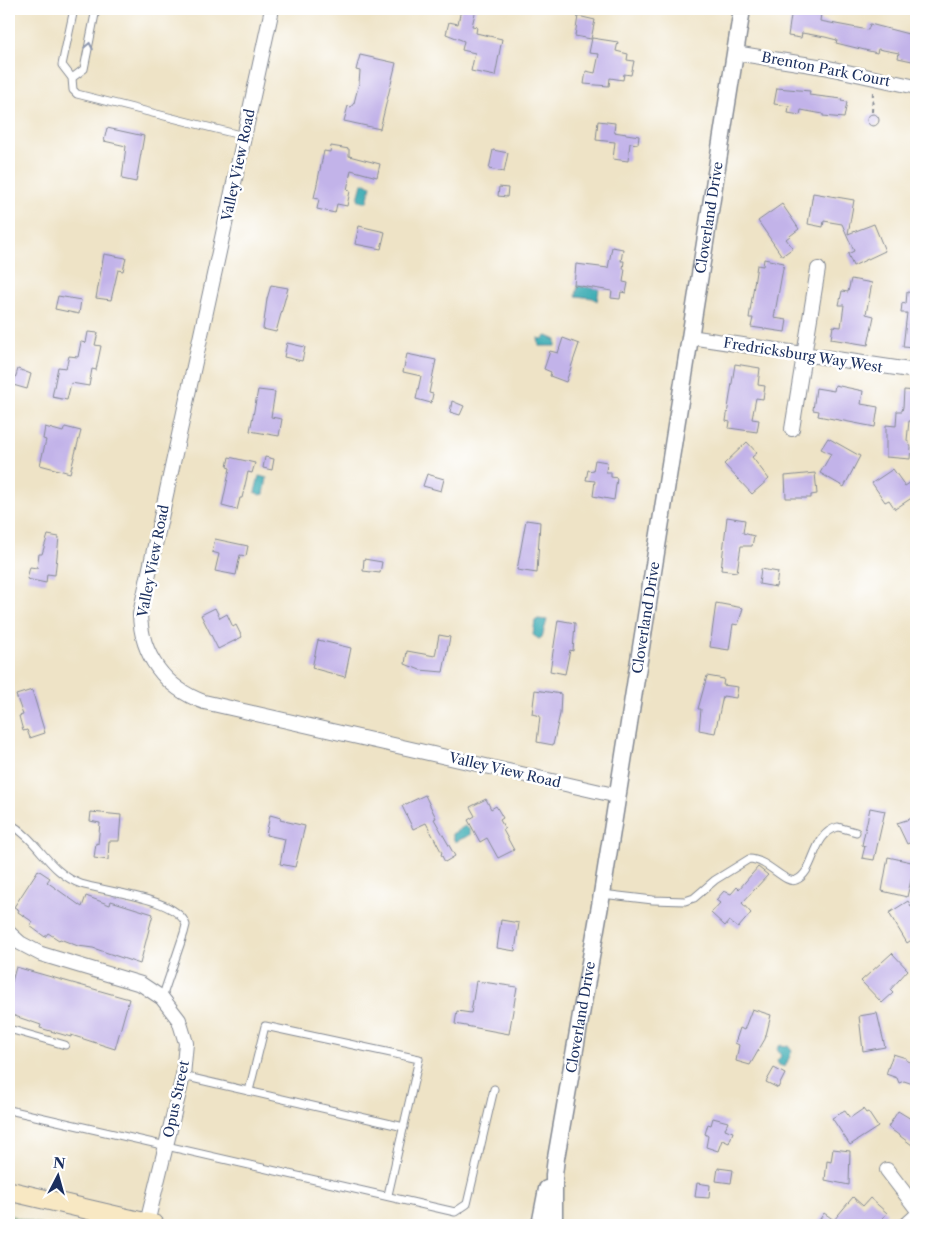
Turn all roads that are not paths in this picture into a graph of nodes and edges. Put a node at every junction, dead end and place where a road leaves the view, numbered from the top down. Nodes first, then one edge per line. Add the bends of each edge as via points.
1 (74, 9) edge
2 (96, 9) edge
3 (272, 9) edge
4 (742, 9) edge
5 (735, 53) junction
6 (72, 78) junction
7 (916, 87) edge
8 (244, 136) junction
9 (818, 268) dead end
10 (690, 337) junction
11 (804, 355) junction
12 (916, 371) edge
13 (792, 429) dead end
14 (618, 796) junction
15 (9, 822) edge
16 (856, 832) dead end
17 (602, 894) junction
18 (9, 933) edge
19 (162, 998) junction
20 (9, 1029) edge
21 (65, 1045) dead end
22 (183, 1076) junction
23 (494, 1089) dead end
24 (250, 1091) junction
25 (9, 1110) edge
26 (404, 1127) junction
27 (166, 1146) junction
28 (556, 1158) junction
29 (887, 1170) dead end
30 (9, 1191) edge
31 (388, 1195) junction
32 (916, 1208) edge
33 (916, 1216) edge
34 (151, 1224) edge
35 (540, 1225) edge
36 (554, 1225) edge
37 (906, 1225) edge

1 - 6 lane via 62,65
6 -> 2 lane via 84,69
3 - 8 street, Valley View Road
4 - 5 street, Cloverland Drive
5 - 7 street, Brenton Park Court
5 - 10 street, Cloverland Drive
6 - 8 lane via 73,90 83,96
8 - 14 street, Valley View Road via 140,614 142,633 152,659 175,687 204,702
9 - 11 street
10 - 11 street, Fredricksburg Way West
10 - 14 street, Cloverland Drive
11 - 12 street, Fredricksburg Way West
11 - 13 street
14 - 17 street, Cloverland Drive
15 - 19 lane via 32,839 55,868 70,880 157,903 181,916 186,925
16 - 17 lane via 838,827 828,832 819,842 801,877 794,881 786,880 764,862 749,859 685,901
17 - 28 street, Cloverland Drive
18 - 19 street, Opus Street via 20,944 41,954 141,984
19 - 22 street, Opus Street via 179,1020 186,1043
20 - 21 lane
22 - 24 lane
22 - 27 street, Opus Street
23 - 31 lane via 467,1204 454,1212
24 - 26 lane
24 - 26 lane via 265,1026 420,1059
25 - 27 lane
26 - 31 lane
27 - 31 lane
27 - 34 street, Opus Street
28 - 35 street
28 - 36 street, Cloverland Drive
29 - 32 street
30 - 34 main road
33 - 37 street

